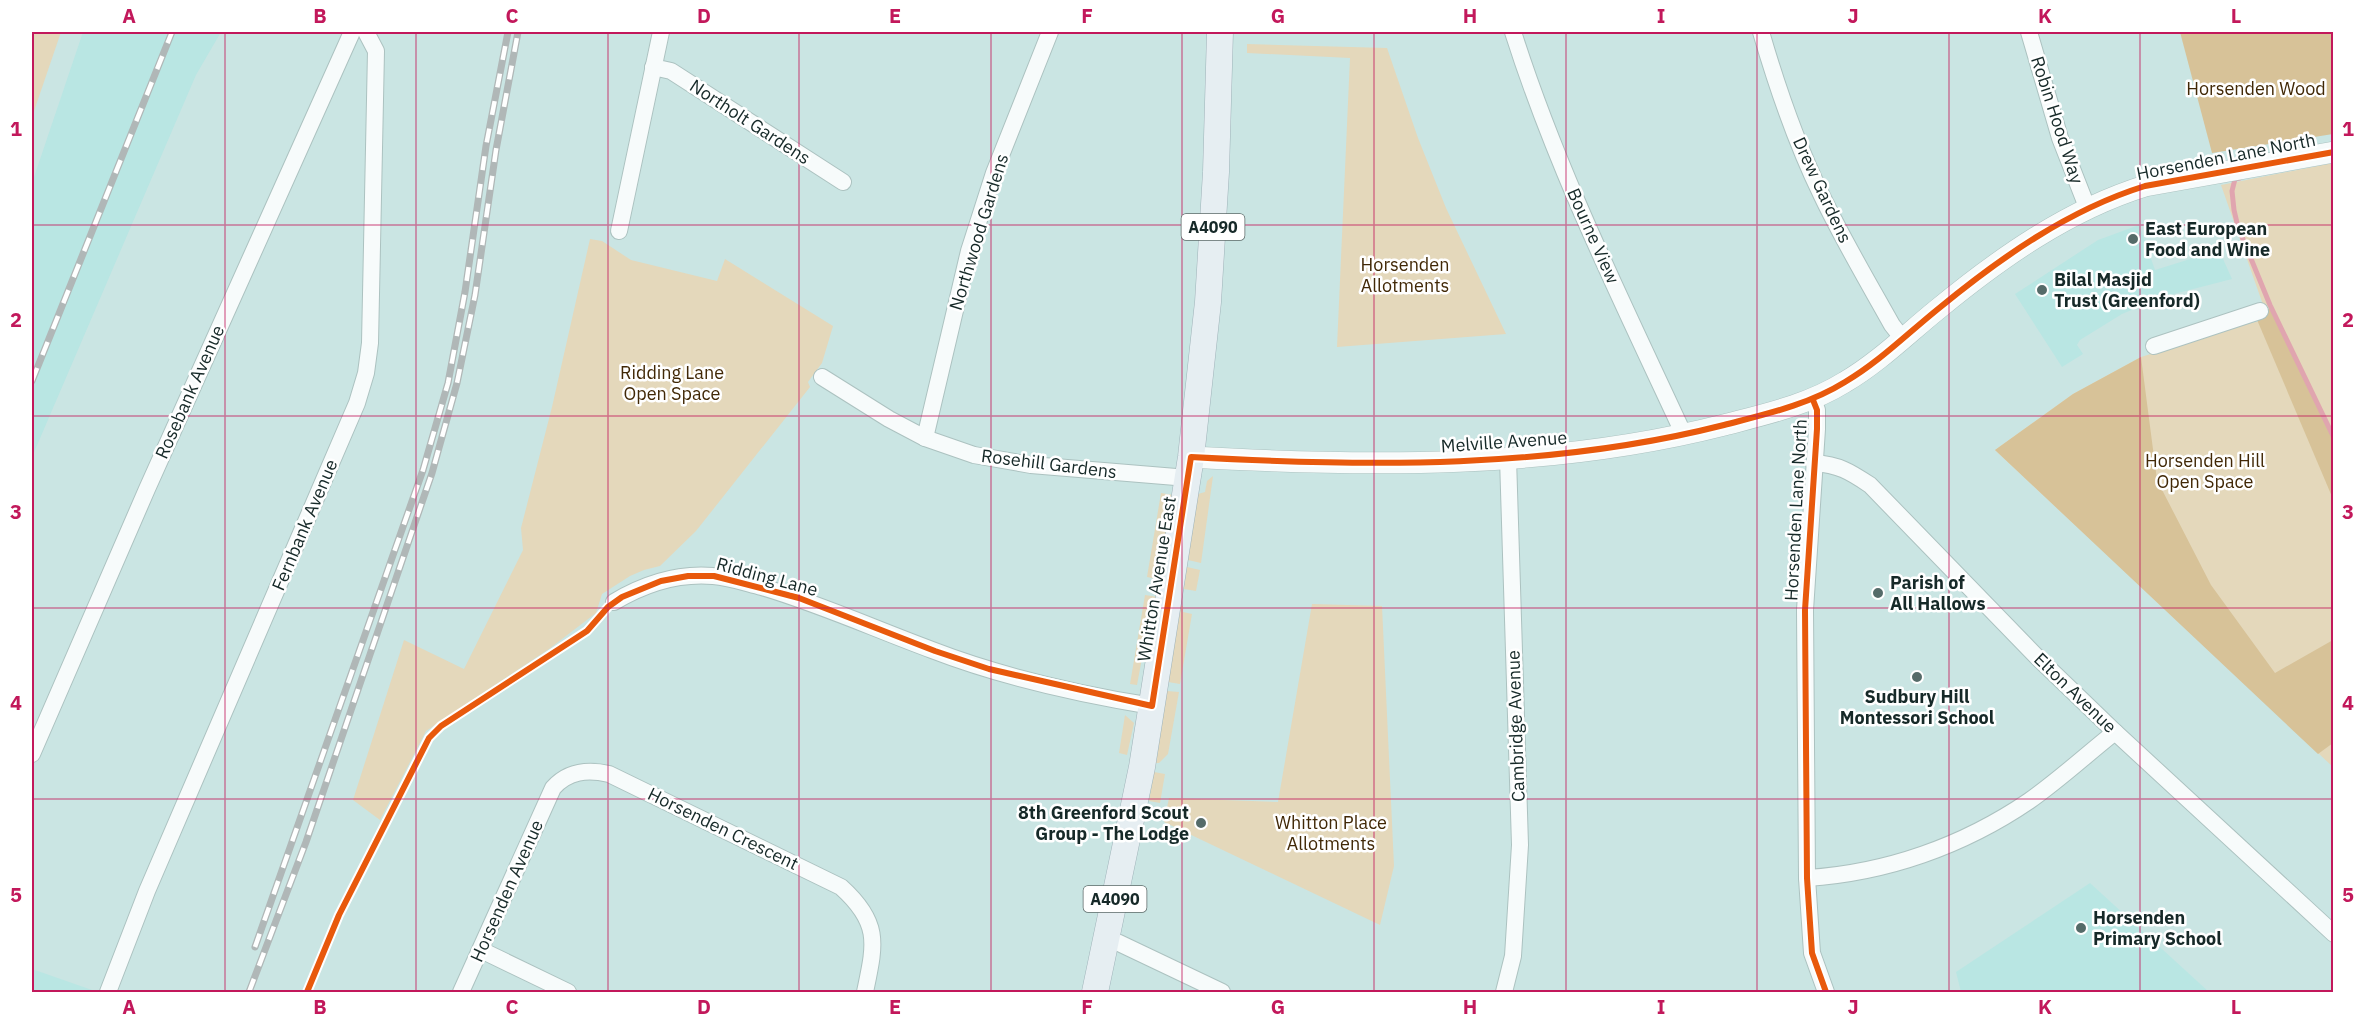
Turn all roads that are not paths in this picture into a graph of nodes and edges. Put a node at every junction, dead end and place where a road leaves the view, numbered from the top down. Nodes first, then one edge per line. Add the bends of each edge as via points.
1 (352, 32) edge
2 (366, 32) edge
3 (661, 32) edge
4 (1050, 32) edge
5 (1220, 32) edge
6 (1513, 32) edge
7 (1761, 32) edge
8 (2028, 32) edge
9 (653, 68) junction
10 (2334, 152) edge
11 (843, 182) dead end
12 (2087, 207) junction
13 (619, 231) dead end
14 (2260, 311) dead end
15 (1903, 339) junction
16 (2154, 346) dead end
17 (822, 377) dead end
18 (1813, 400) junction
19 (1684, 435) junction
20 (925, 438) junction
21 (1508, 458) junction
22 (1814, 462) junction
23 (1190, 468) junction
24 (614, 602) dead end
25 (1152, 706) junction
26 (2115, 732) junction
27 (32, 754) edge
28 (553, 788) joint
29 (1807, 878) junction
30 (2334, 934) edge
31 (1107, 941) junction
32 (481, 950) junction
33 (108, 993) edge
34 (461, 993) edge
35 (568, 993) edge
36 (865, 993) edge
37 (1095, 993) edge
38 (1222, 993) edge
39 (1504, 993) edge
40 (1826, 993) edge

1 - 27 street, Rosebank Avenue
2 - 33 street, Fernbank Avenue via 376,51 366,373 357,403 147,891
3 - 9 street
4 - 20 street, Northwood Gardens via 994,173 973,240
5 - 23 main road, Whitton Avenue East / A4090 via 1208,302
6 - 19 street, Bourne View via 1597,248
7 - 15 street, Drew Gardens via 1797,140 1822,196
8 - 12 street, Robin Hood Way via 2060,138
9 - 11 street, Northolt Gardens via 671,71
9 - 13 street
10 - 12 street, Horsenden Lane North via 2145,186
12 - 15 street, Horsenden Lane North via 2011,252
14 - 16 street
15 - 18 street, Horsenden Lane North via 1880,359
17 - 20 street, Rosehill Gardens
18 - 19 street, Melville Avenue
18 - 22 street, Horsenden Lane North via 1817,410
19 - 21 street, Melville Avenue
20 - 23 street, Rosehill Gardens via 974,455 1030,465
21 - 23 street, Melville Avenue
21 - 39 street, Cambridge Avenue via 1520,845 1513,956
22 - 26 street, Elton Avenue via 1848,470 1870,484
22 - 29 street, Horsenden Lane North via 1805,610
23 - 25 main road, Whitton Avenue East / A4090
24 - 25 street, Ridding Lane via 660,581 714,576 800,598 989,669
25 - 31 main road, Whitton Avenue East / A4090
26 - 29 street via 2029,800 1982,829 1901,862
26 - 30 street, Elton Avenue
28 - 32 street, Horsenden Avenue
28 - 36 street, Horsenden Crescent via 572,773 609,774 841,887 868,918 872,934 874,951
29 - 40 street, Horsenden Lane North via 1812,953
31 - 37 main road, Whitton Avenue East / A4090
31 - 38 street via 1119,943
32 - 34 street, Horsenden Avenue
32 - 35 street

